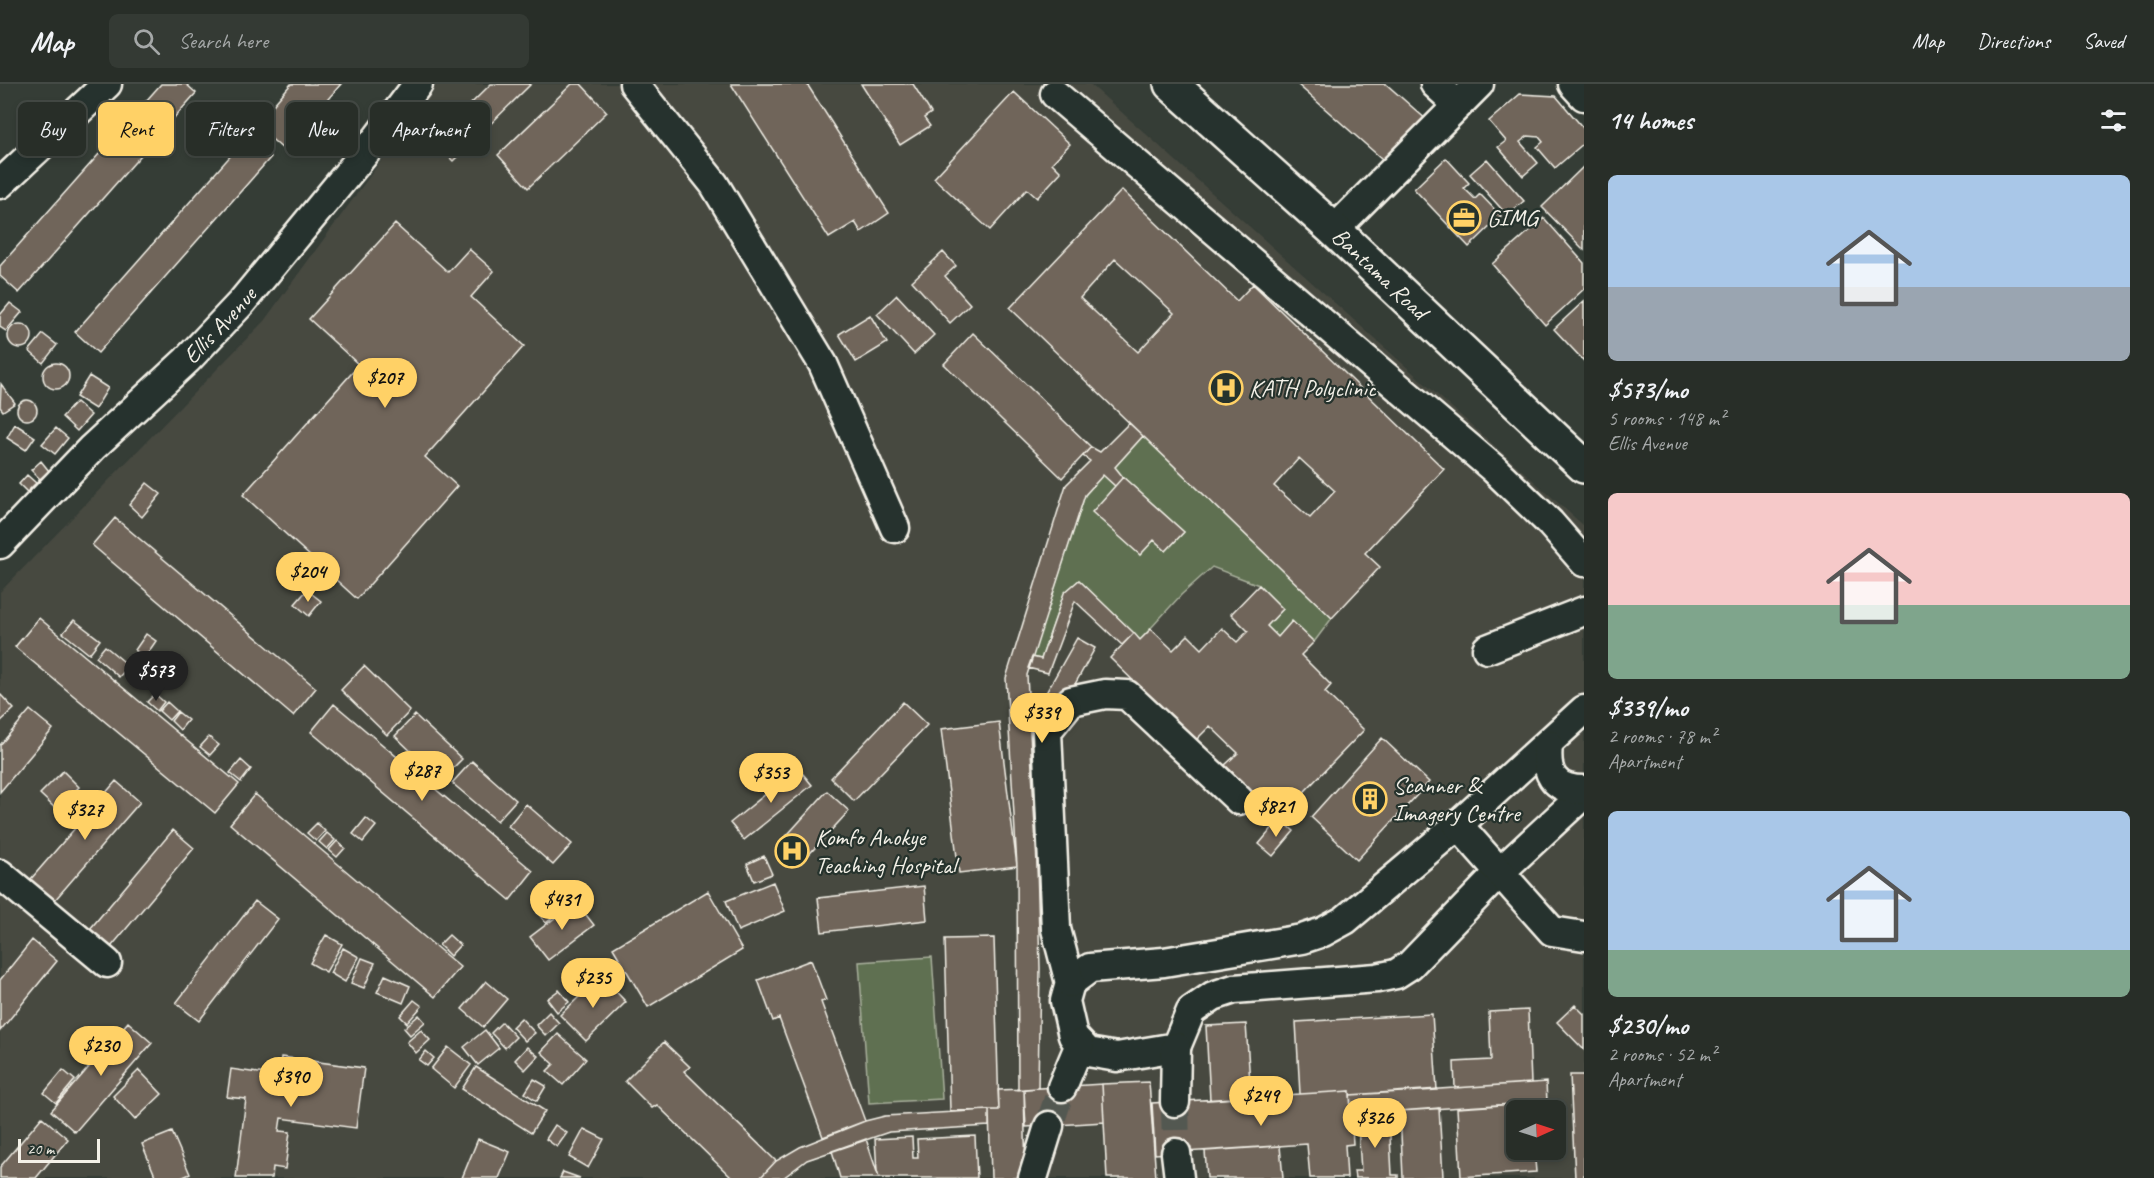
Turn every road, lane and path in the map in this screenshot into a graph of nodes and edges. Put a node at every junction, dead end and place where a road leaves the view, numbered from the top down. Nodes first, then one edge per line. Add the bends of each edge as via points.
1 (107, 84) edge
2 (418, 84) edge
3 (634, 84) edge
4 (1171, 84) edge
5 (1435, 84) edge
6 (1479, 84) edge
7 (1573, 84) edge
8 (1055, 94) dead end
9 (1584, 96) edge
10 (1458, 105) junction
11 (0, 184) edge
12 (1334, 230) junction
13 (1584, 466) edge
14 (895, 528) dead end
15 (0, 544) edge
16 (1584, 562) edge
17 (1584, 611) edge
18 (1486, 649) dead end
19 (1584, 710) edge
20 (1548, 744) junction
21 (1584, 792) edge
22 (1239, 800) dead end
23 (1458, 825) junction
24 (1500, 872) junction
25 (0, 874) edge
26 (1584, 936) edge
27 (107, 963) dead end
28 (1070, 983) junction
29 (1080, 1044) junction
30 (1176, 1047) junction
31 (1062, 1087) tunnel mouth
32 (1175, 1102) tunnel mouth
33 (1049, 1126) tunnel mouth
34 (1033, 1178) edge

1 - 11 street
2 - 15 street, Ellis Avenue via 241,303
3 - 14 street via 714,184 823,364
4 - 12 main road, Bantama Road
5 - 10 street
6 - 10 street
7 - 9 street
8 - 16 street via 1494,469
10 - 12 street
12 - 13 main road, Bantama Road
17 - 18 street
19 - 20 street
20 - 21 street via 1546,762 1550,776 1566,787
20 - 23 street
21 - 24 street
22 - 28 street via 1127,695 1071,700 1047,731 1056,929
23 - 24 street
23 - 28 street via 1345,920 1323,932 1164,962 1090,968
24 - 26 street via 1552,931
24 - 30 street via 1410,965 1396,974 1234,989 1213,996 1191,1011
25 - 27 street
28 - 29 street via 1065,1001 1073,1036
29 - 30 street via 1089,1052 1117,1057
29 - 31 street
30 - 32 street
33 - 34 street

